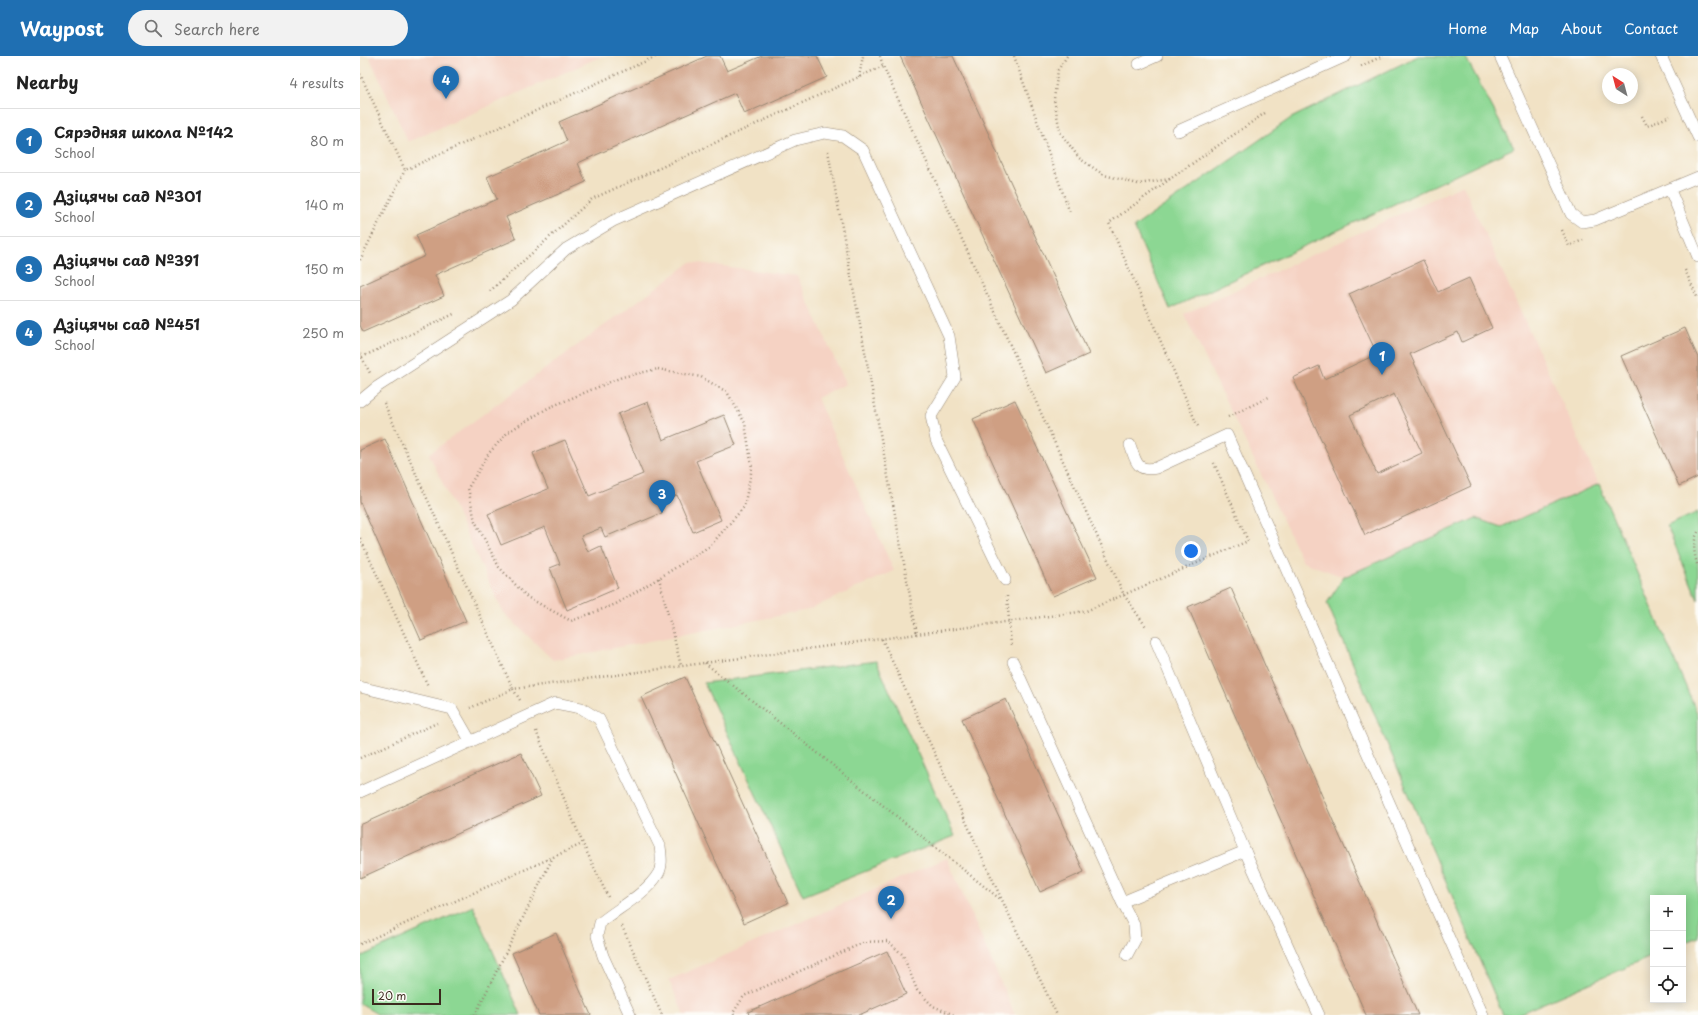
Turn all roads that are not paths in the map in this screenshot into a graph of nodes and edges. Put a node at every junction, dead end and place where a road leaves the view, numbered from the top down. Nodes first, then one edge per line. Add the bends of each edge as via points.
1 (1157, 56) edge
2 (1346, 56) edge
3 (1500, 56) edge
4 (1661, 56) edge
5 (1139, 64) dead end
6 (1178, 131) dead end
7 (1698, 137) edge
8 (1698, 177) edge
9 (1670, 190) junction
10 (1698, 257) edge
11 (360, 401) edge
12 (1130, 445) dead end
13 (1005, 580) road end
14 (1156, 641) road end
15 (1013, 662) road end
16 (360, 687) edge
17 (471, 742) junction
18 (360, 792) edge
19 (1245, 851) junction
20 (1122, 902) junction
21 (1127, 955) dead end
22 (630, 1015) edge
23 (1319, 1015) edge
24 (1483, 1015) edge

1 - 5 lane
2 - 6 lane
3 - 9 lane via 1571,214 1582,222 1596,220
4 - 7 lane
8 - 9 lane
9 - 10 lane
11 - 13 lane via 377,387 511,300 566,249 612,221 795,140 825,133 843,136 863,150 949,336 955,377 931,416 936,440
12 - 24 lane via 1138,466 1146,470 1156,468 1227,435
14 - 19 lane
15 - 20 lane
16 - 17 lane via 452,709
17 - 18 lane
17 - 22 lane via 555,703 581,708 599,719 660,846 662,862 658,874 640,894 600,923 596,936
19 - 20 lane
19 - 23 lane
20 - 21 lane via 1134,925 1135,940

